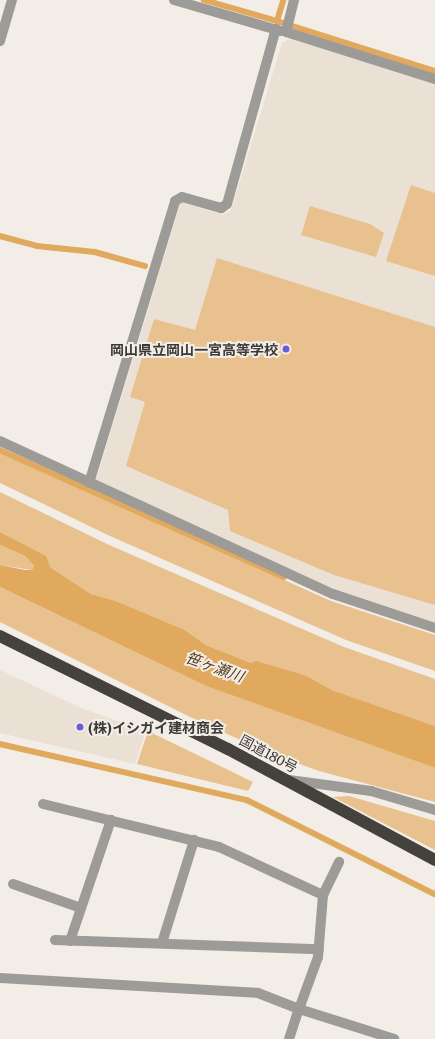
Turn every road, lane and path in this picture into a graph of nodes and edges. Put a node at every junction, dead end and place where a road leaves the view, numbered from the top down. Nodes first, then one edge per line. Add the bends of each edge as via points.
1 (12, 0) edge
2 (174, 0) edge
3 (294, 0) edge
4 (284, 28) junction
5 (0, 41) edge
6 (435, 79) edge
7 (0, 441) edge
8 (89, 483) junction
9 (435, 628) edge
10 (0, 636) edge
11 (287, 780) junction
12 (43, 804) dead end
13 (435, 810) edge
14 (111, 820) junction
15 (194, 840) junction
16 (435, 860) edge
17 (339, 862) dead end
18 (13, 884) dead end
19 (323, 895) junction
20 (81, 908) junction
21 (55, 940) dead end
22 (70, 940) junction
23 (162, 943) junction
24 (319, 949) junction
25 (0, 978) edge
26 (299, 1009) junction
27 (289, 1039) edge
28 (394, 1039) edge

1 - 5 street
2 - 4 street
3 - 4 street
4 - 6 street
4 - 8 street via 227,204 221,208 182,197 174,201
7 - 8 street
8 - 9 street via 334,594
10 - 11 highway, 国道180号
11 - 13 street via 371,791
11 - 16 highway, 国道180号
12 - 14 street
14 - 15 street
14 - 20 street
15 - 19 street via 219,847
15 - 23 street
17 - 19 street
18 - 20 street
19 - 24 street
20 - 22 street
21 - 22 street
22 - 23 street
23 - 24 street
24 - 26 street
25 - 26 street via 258,992
26 - 27 street
26 - 28 street

